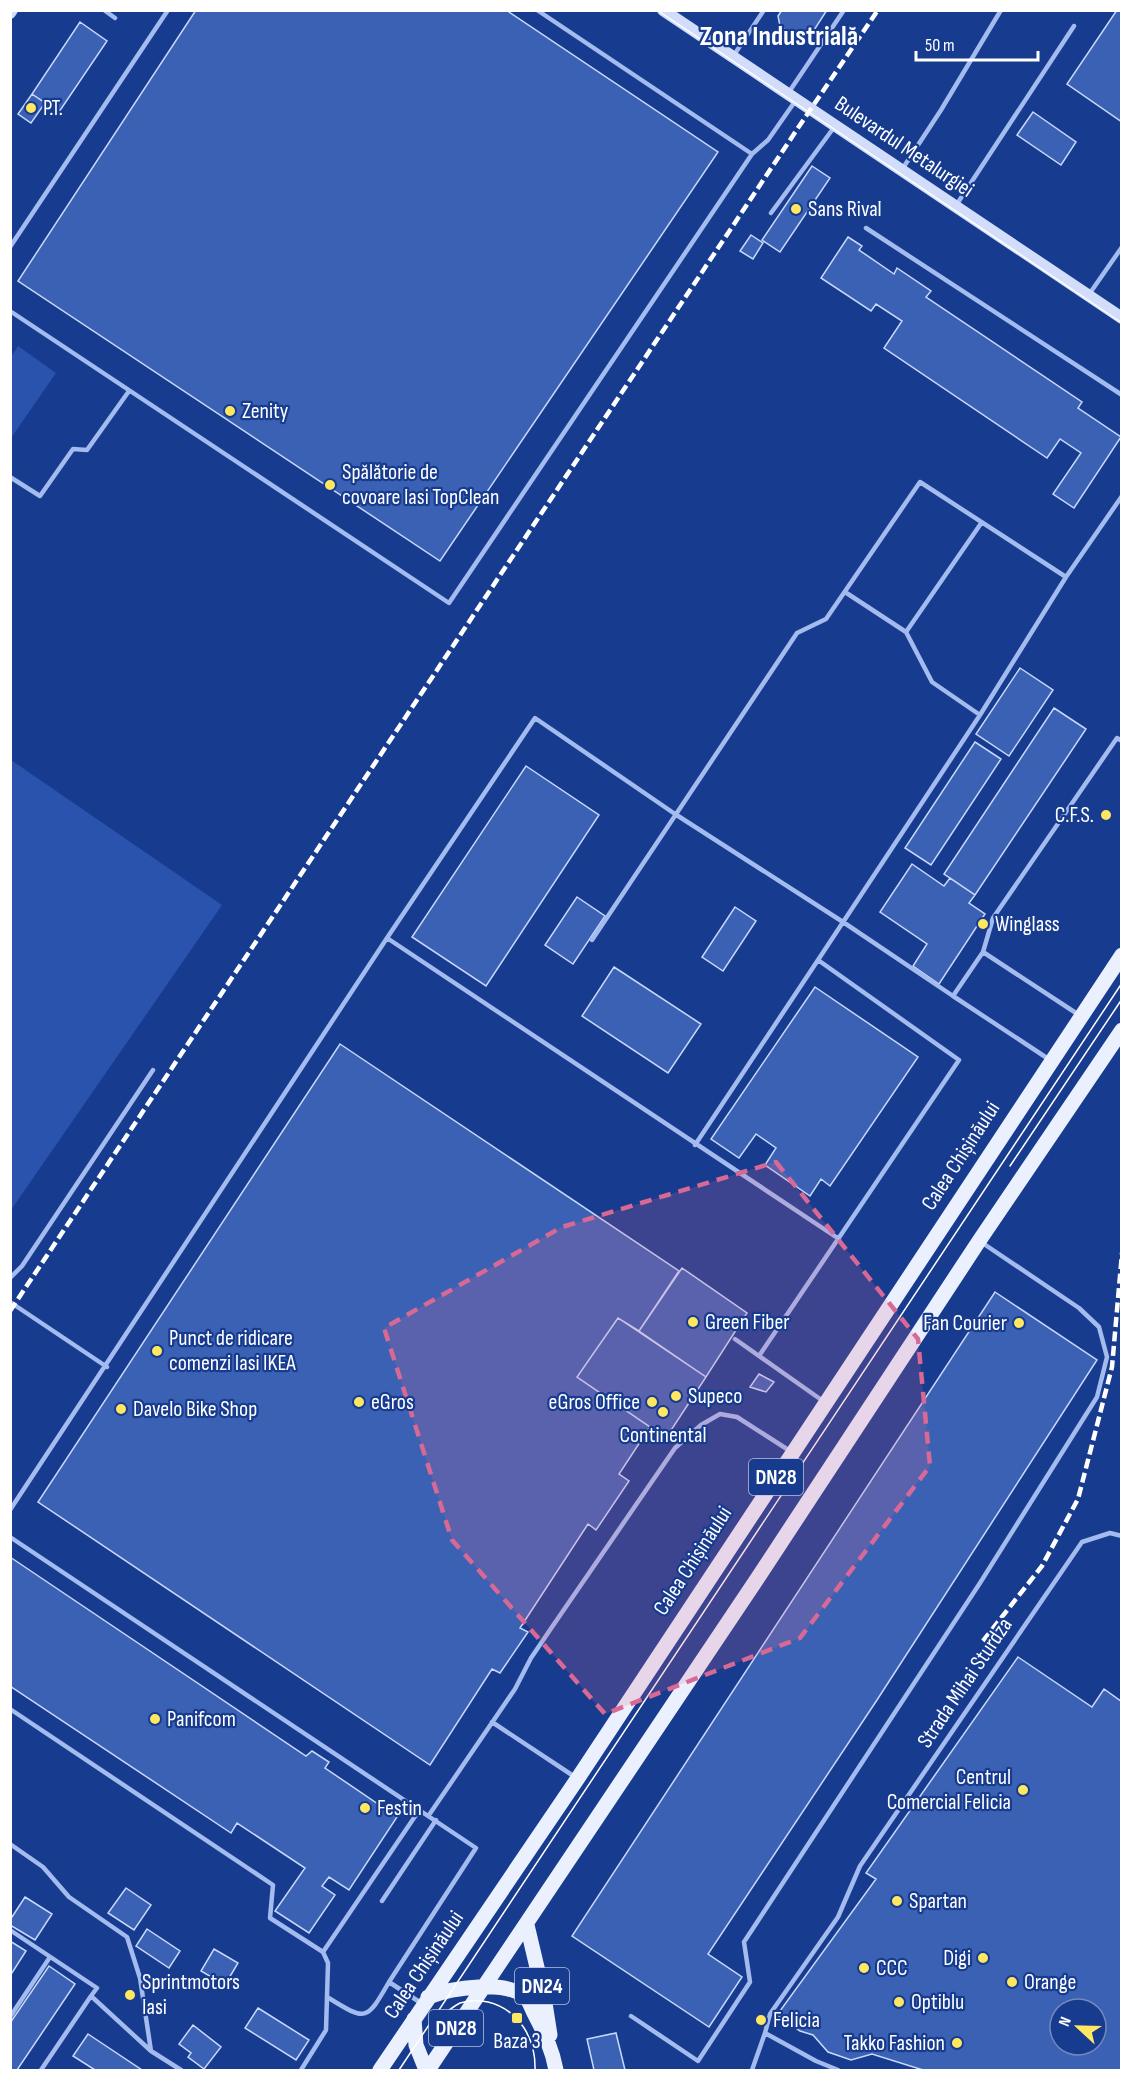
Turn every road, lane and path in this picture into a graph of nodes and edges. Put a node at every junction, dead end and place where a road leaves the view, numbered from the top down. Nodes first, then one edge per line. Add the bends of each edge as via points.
1 (104, 10) edge
2 (168, 10) edge
3 (537, 10) edge
4 (663, 10) edge
5 (764, 10) edge
6 (844, 10) edge
7 (1001, 10) edge
8 (115, 18) dead end
9 (1074, 26) dead end
10 (732, 57) junction
11 (792, 97) junction
12 (835, 126) junction
13 (752, 154) junction
14 (901, 170) junction
15 (955, 207) junction
16 (771, 213) dead end
17 (866, 228) dead end
18 (10, 247) edge
19 (1122, 247) edge
20 (1088, 296) junction
21 (10, 311) edge
22 (1122, 318) edge
23 (129, 391) junction
24 (1122, 395) edge
25 (10, 477) edge
26 (1122, 496) edge
27 (982, 522) junction
28 (1066, 577) junction
29 (845, 592) junction
30 (906, 632) junction
31 (980, 715) junction
32 (1122, 741) edge
33 (675, 814) junction
34 (843, 922) junction
35 (387, 938) junction
36 (592, 940) dead end
37 (983, 952) junction
38 (1122, 956) edge
39 (818, 960) junction
40 (953, 996) junction
41 (1081, 1016) junction
42 (1122, 1030) edge
43 (1051, 1060) junction
44 (153, 1070) dead end
45 (695, 1145) junction
46 (839, 1239) junction
47 (979, 1241) junction
48 (10, 1278) edge
49 (10, 1302) edge
50 (735, 1339) dead end
51 (759, 1356) junction
52 (107, 1366) junction
53 (825, 1402) junction
54 (792, 1452) junction
55 (10, 1510) edge
56 (1122, 1536) edge
57 (10, 1537) edge
58 (10, 1709) edge
59 (492, 1722) junction
60 (578, 1778) junction
61 (420, 1809) junction
62 (429, 1815) junction
63 (436, 1820) junction
64 (10, 1844) edge
65 (382, 1901) dead end
66 (527, 1925) junction
67 (10, 1930) edge
68 (323, 1952) junction
69 (50, 1957) junction
70 (388, 1982) junction
71 (484, 1986) junction
72 (92, 1996) junction
73 (327, 1997) junction
74 (426, 2001) junction
75 (631, 2016) dead end
76 (10, 2017) edge
77 (414, 2019) junction
78 (765, 2032) junction
79 (551, 2047) junction
80 (152, 2051) junction
81 (41, 2070) edge
82 (181, 2070) edge
83 (301, 2070) edge
84 (380, 2070) edge
85 (427, 2070) edge
86 (556, 2070) edge
87 (752, 2070) edge
88 (838, 2070) edge

1 - 8 lane
2 - 18 lane
3 - 13 lane
4 - 10 main road, Bulevardul Metalurgiei
5 - 10 lane
6 - 11 lane
7 - 14 lane
9 - 15 lane
10 - 11 main road, Bulevardul Metalurgiei
11 - 12 main road, Bulevardul Metalurgiei
11 - 13 lane via 768,140
12 - 14 main road, Bulevardul Metalurgiei
12 - 16 lane
13 - 23 lane via 449,603
14 - 15 main road, Bulevardul Metalurgiei
15 - 20 main road, Bulevardul Metalurgiei
17 - 24 lane
19 - 20 lane
20 - 22 main road, Bulevardul Metalurgiei
21 - 23 lane
23 - 25 lane via 87,450 73,449 40,496
26 - 28 lane
27 - 28 lane
27 - 29 lane via 920,482
27 - 30 lane
28 - 31 lane
29 - 30 lane
29 - 33 lane via 826,619 796,633
30 - 31 lane via 932,682
31 - 34 lane
32 - 37 lane via 1117,738 993,918
33 - 34 lane
33 - 35 lane via 535,718
33 - 36 lane
34 - 39 lane
34 - 40 lane
35 - 45 lane
35 - 52 lane
37 - 40 lane
37 - 41 lane
38 - 41 main road, Calea Chișinăului / DN28
39 - 45 lane
39 - 46 lane via 959,1060
40 - 43 lane
41 - 43 main road, Calea Chișinăului / DN28
42 - 47 main road, DN28
43 - 53 main road, Calea Chișinăului / DN28
44 - 48 lane via 22,1266
45 - 46 lane
46 - 51 lane
47 - 66 main road, DN28
47 - 75 lane via 1079,1308 1099,1328 1107,1357 1097,1397 744,1942 750,1982 698,2061
49 - 52 lane
50 - 51 lane
51 - 53 lane
52 - 55 lane
53 - 54 main road, Calea Chișinăului / DN28
54 - 59 lane via 737,1417 720,1414 675,1448 546,1635
54 - 60 main road, Calea Chișinăului / DN28
56 - 78 lane, Strada Mihai Sturdza via 1110,1533 1082,1542 860,1866 838,1917 770,2014
57 - 61 lane
58 - 68 lane via 273,1885 270,1918
59 - 60 lane
59 - 62 lane
60 - 74 main road, Calea Chișinăului / DN28
61 - 62 lane
61 - 68 lane
62 - 63 lane
63 - 65 lane
63 - 70 lane via 476,1848
64 - 80 lane via 43,1867 69,1897 127,1937 140,1978
66 - 71 main road, DN28
66 - 79 main road, DN24
67 - 69 lane
68 - 73 lane via 328,1963
69 - 72 lane via 97,1988
69 - 76 lane
70 - 73 lane via 367,2013 354,2013
70 - 74 lane
71 - 74 main road, DN24 via 454,1989
71 - 79 main road, DN24 via 516,1992 527,1999
71 - 85 main road, DN28
72 - 80 lane
72 - 81 lane
73 - 83 lane via 326,2030
74 - 77 main road, Calea Chișinăului / DN28
77 - 84 main road, Calea Chișinăului / DN28
77 - 85 main road via 416,2045
78 - 87 lane, Strada Mihai Sturdza
78 - 88 lane
79 - 86 main road, DN24
80 - 82 lane

